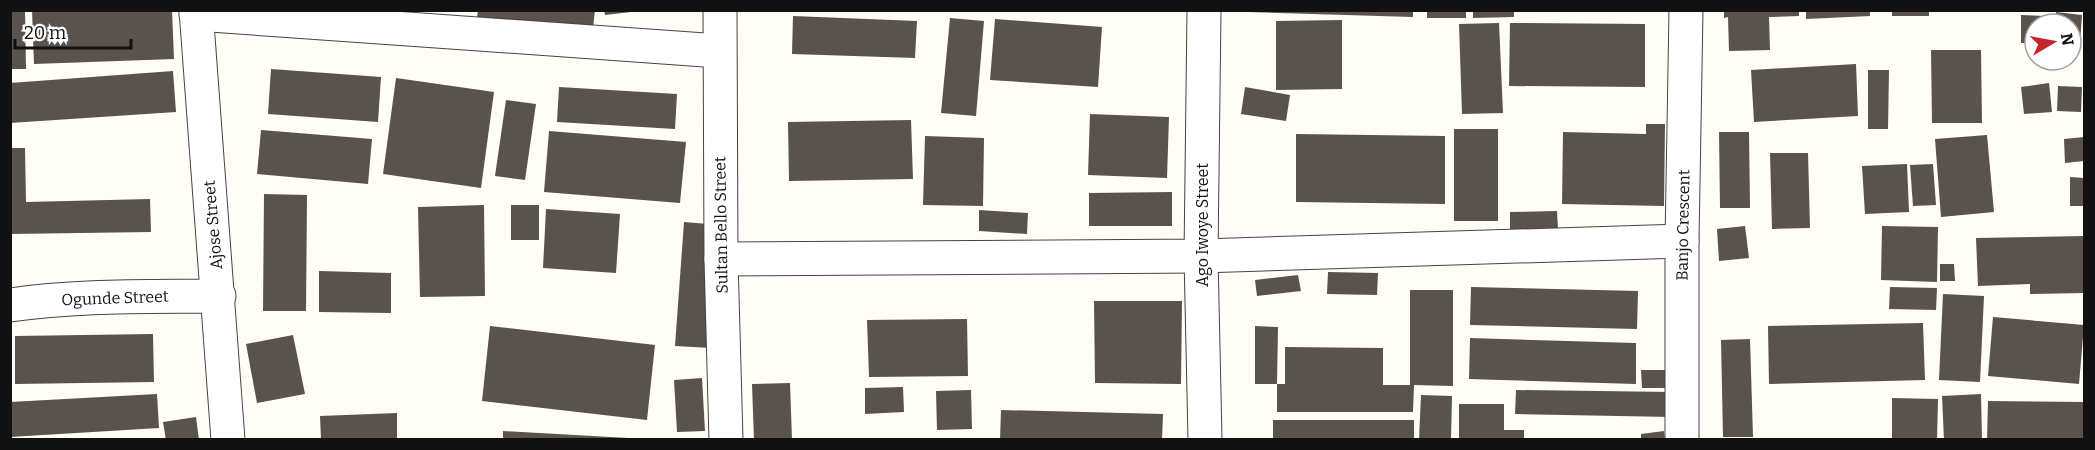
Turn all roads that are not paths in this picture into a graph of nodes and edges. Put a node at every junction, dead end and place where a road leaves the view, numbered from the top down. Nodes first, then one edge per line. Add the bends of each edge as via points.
1 (720, 10) edge
2 (1204, 10) edge
3 (1686, 10) edge
4 (196, 12) edge
5 (719, 51) junction
6 (1682, 241) junction
7 (1201, 256) junction
8 (721, 259) junction
9 (219, 296) junction
10 (10, 305) edge
11 (228, 440) edge
12 (726, 440) edge
13 (1205, 440) edge
14 (1682, 440) edge

1 - 5 street, Sultan Bello Street
2 - 7 street, Ago Iwoye Street
3 - 6 street, Banjo Crescent
4 - 5 street
4 - 9 street, Ajose Street
5 - 8 street, Sultan Bello Street
6 - 7 street
6 - 14 street, Banjo Crescent
7 - 8 street
7 - 13 street, Ago Iwoye Street
8 - 12 street, Sultan Bello Street
9 - 10 street, Ogunde Street via 105,297
9 - 11 street, Ajose Street

